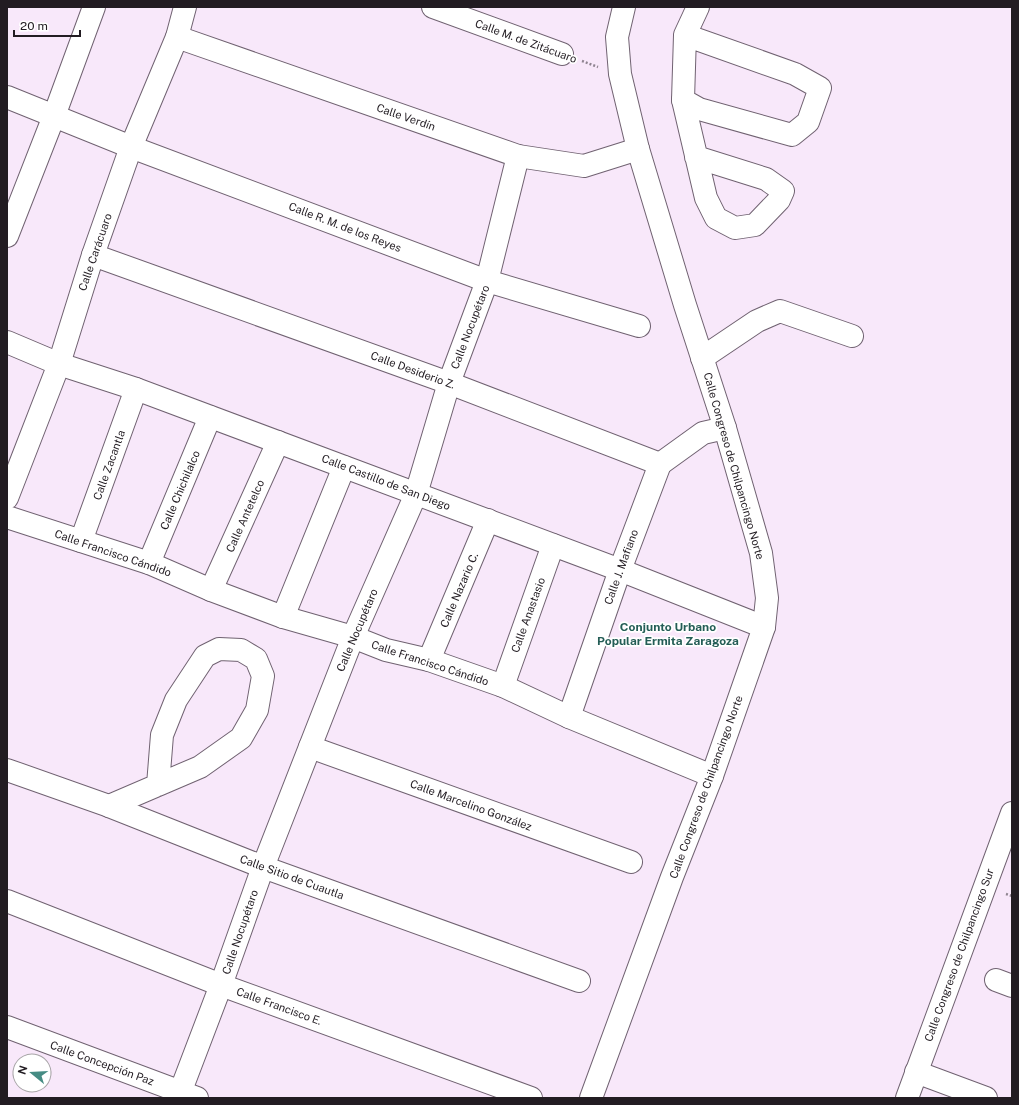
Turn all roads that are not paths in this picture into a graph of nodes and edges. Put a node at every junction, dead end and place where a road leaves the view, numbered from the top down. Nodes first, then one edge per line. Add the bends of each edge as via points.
1 (94, 7) edge
2 (185, 7) edge
3 (433, 7) edge
4 (624, 7) edge
5 (698, 7) edge
6 (685, 35) junction
7 (177, 37) junction
8 (562, 54) road end
9 (7, 97) edge
10 (683, 100) junction
11 (54, 116) junction
12 (131, 147) junction
13 (638, 149) junction
14 (518, 156) junction
15 (696, 157) dead end
16 (9, 225) edge
17 (93, 255) junction
18 (487, 281) junction
19 (639, 326) dead end
20 (852, 336) dead end
21 (7, 342) edge
22 (702, 358) junction
23 (59, 364) junction
24 (449, 383) junction
25 (136, 389) junction
26 (210, 417) junction
27 (725, 428) junction
28 (278, 442) junction
29 (660, 464) junction
30 (344, 467) junction
31 (416, 494) junction
32 (7, 498) edge
33 (7, 517) edge
34 (488, 520) junction
35 (81, 541) junction
36 (553, 545) junction
37 (149, 563) junction
38 (620, 570) junction
39 (211, 590) junction
40 (283, 617) junction
41 (764, 627) junction
42 (353, 637) junction
43 (429, 660) junction
44 (503, 686) junction
45 (569, 717) junction
46 (310, 747) junction
47 (7, 770) edge
48 (712, 776) junction
49 (158, 785) junction
50 (110, 806) junction
51 (1012, 813) edge
52 (631, 862) dead end
53 (262, 867) junction
54 (7, 901) edge
55 (579, 981) dead end
56 (221, 985) junction
57 (7, 1027) edge
58 (916, 1072) junction
59 (185, 1096) edge
60 (531, 1098) edge
61 (591, 1098) edge
62 (907, 1098) edge
63 (986, 1098) edge

1 - 11 street
2 - 7 street, Calle Carácuaro
3 - 8 street, Calle M. de Zitácuaro
4 - 13 street, Calle Congreso de Chilpancingo Norte via 618,37 620,74
5 - 6 street
6 - 10 street
6 - 10 street via 795,74 820,88 808,122 792,134 699,109
7 - 12 street, Calle Carácuaro
7 - 14 street, Calle Verdín
9 - 11 street, Calle R. M. de los Reyes
10 - 15 street
11 - 12 street, Calle R. M. de los Reyes
11 - 16 street
12 - 17 street, Calle Carácuaro
12 - 18 street, Calle R. M. de los Reyes
13 - 14 street, Calle Verdín via 584,166
13 - 22 street, Calle Congreso de Chilpancingo Norte
14 - 18 street, Calle Nocupétaro
17 - 23 street, Calle Carácuaro
17 - 24 street, Calle Desiderio Z.
18 - 19 street, Calle R. M. de los Reyes
18 - 24 street, Calle Nocupétaro
20 - 22 street via 780,311 757,321
21 - 23 street, Calle Castillo de San Diego
22 - 27 street, Calle Congreso de Chilpancingo Norte
23 - 25 street, Calle Castillo de San Diego
23 - 32 street, Calle Carácuaro
24 - 29 street, Calle Desiderio Z.
24 - 31 street, Calle Nocupétaro
25 - 26 street, Calle Castillo de San Diego
25 - 35 street, Calle Zacantla
26 - 28 street, Calle Castillo de San Diego
26 - 37 street, Calle Chichilalco
27 - 29 street via 703,433
27 - 41 street, Calle Congreso de Chilpancingo Norte via 761,553 767,598
28 - 30 street, Calle Castillo de San Diego
28 - 39 street, Calle Antetelco
29 - 38 street, Calle J. Mafiano
30 - 31 street, Calle Castillo de San Diego
30 - 40 street
31 - 34 street, Calle Castillo de San Diego
31 - 42 street, Calle Nocupétaro
33 - 35 street, Calle Francisco Cándido
34 - 36 street, Calle Castillo de San Diego
34 - 43 street, Calle Nazario C.
35 - 37 street, Calle Francisco Cándido
36 - 38 street, Calle Castillo de San Diego
36 - 44 street, Calle Anastasio
37 - 39 street, Calle Francisco Cándido
38 - 41 street, Calle Castillo de San Diego
38 - 45 street, Calle J. Mafiano
39 - 40 street, Calle Francisco Cándido
40 - 42 street, Calle Francisco Cándido
41 - 48 street, Calle Congreso de Chilpancingo Norte
42 - 43 street, Calle Francisco Cándido via 386,650
42 - 46 street, Calle Nocupétaro
43 - 44 street, Calle Francisco Cándido
44 - 45 street, Calle Francisco Cándido
45 - 48 street, Calle Francisco Cándido
46 - 52 street, Calle Marcelino González
46 - 53 street, Calle Nocupétaro
47 - 50 street, Calle Sitio de Cuautla
48 - 61 street, Calle Congreso de Chilpancingo Norte
49 - 49 street via 200,767 241,738 257,710 263,676 256,659 241,650 219,649 205,656 176,700 162,735
49 - 50 street
50 - 53 street, Calle Sitio de Cuautla
51 - 58 street, Calle Congreso de Chilpancingo Sur
53 - 55 street, Calle Sitio de Cuautla
53 - 56 street, Calle Nocupétaro
54 - 56 street, Calle Francisco E.
56 - 59 street, Calle Nocupétaro
56 - 60 street, Calle Francisco E.
57 - 59 street, Calle Concepción Paz
58 - 62 street, Calle Congreso de Chilpancingo Sur
58 - 63 street

